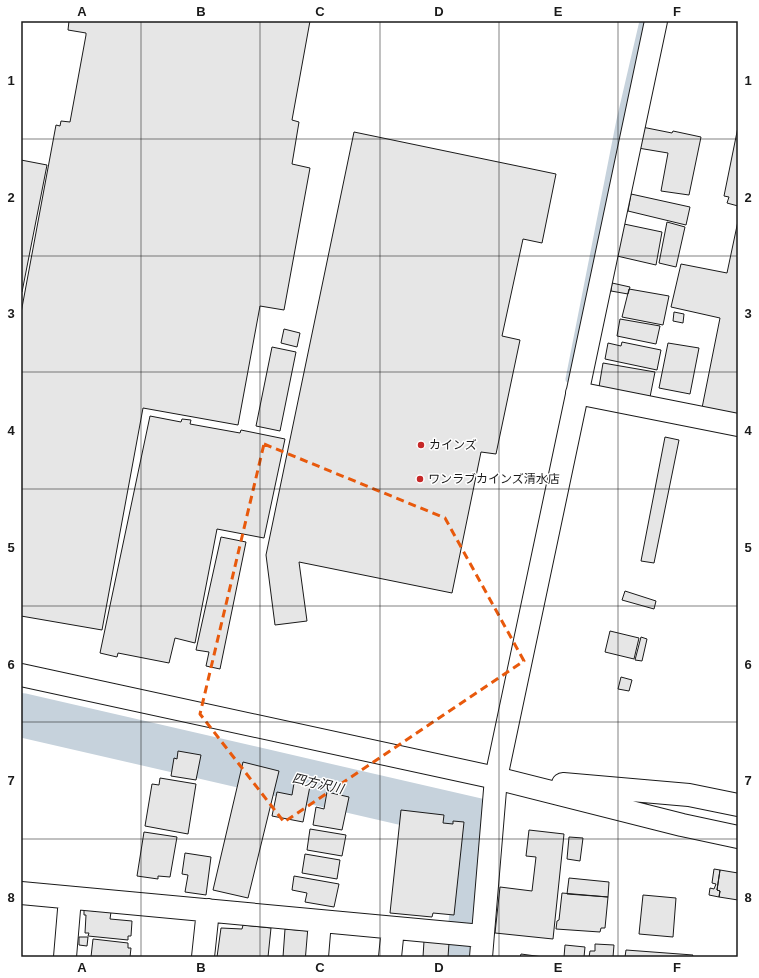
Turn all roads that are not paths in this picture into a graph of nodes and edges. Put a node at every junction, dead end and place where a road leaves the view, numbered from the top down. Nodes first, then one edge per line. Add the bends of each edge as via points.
1 (656, 21) edge
2 (577, 393) junction
3 (738, 425) edge
4 (21, 675) edge
5 (496, 778) junction
6 (738, 805) edge
7 (738, 837) edge
8 (21, 893) edge
9 (70, 898) junction
10 (208, 910) junction
11 (320, 921) junction
12 (393, 928) junction
13 (482, 947) edge
14 (65, 957) edge
15 (203, 957) edge
16 (317, 957) edge
17 (390, 957) edge

1 - 2 street
2 - 3 street
2 - 5 street
4 - 5 street
5 - 6 street via 689,795
5 - 7 street
5 - 13 street
8 - 9 street
9 - 10 street
9 - 14 street
10 - 11 street
10 - 15 street
11 - 12 street
11 - 16 street
12 - 13 street
12 - 17 street

